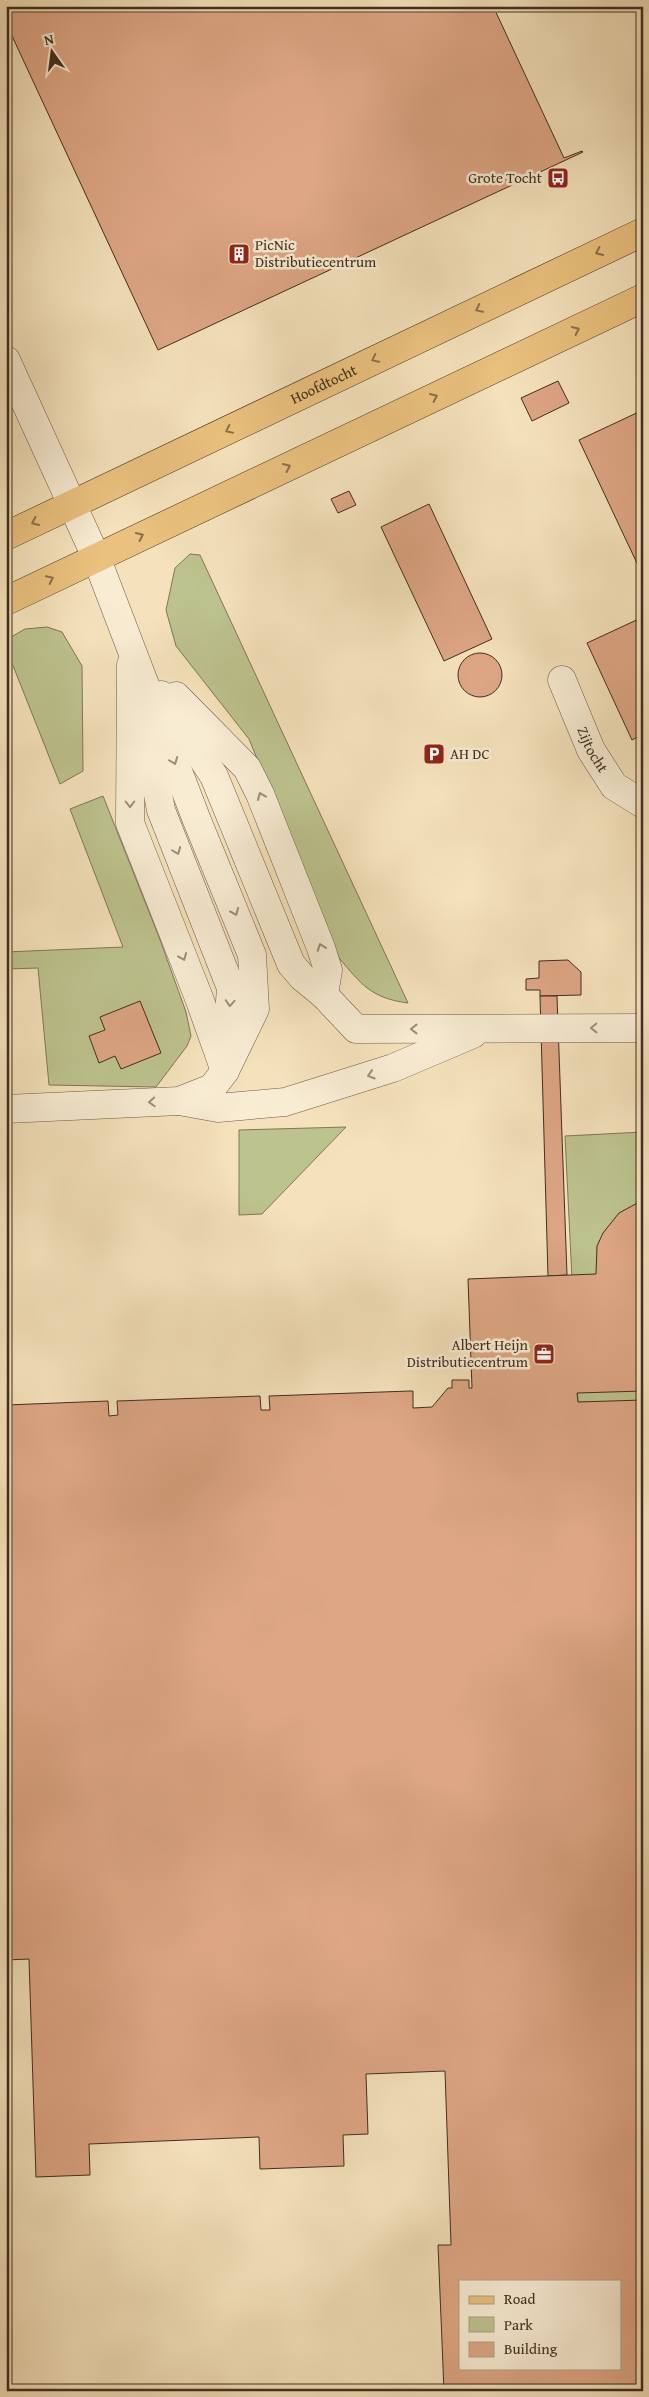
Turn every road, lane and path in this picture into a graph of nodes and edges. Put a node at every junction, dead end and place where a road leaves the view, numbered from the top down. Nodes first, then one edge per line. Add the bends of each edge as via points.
1 (643, 232) edge
2 (643, 298) edge
3 (6, 360) edge
4 (72, 505) junction
5 (6, 536) edge
6 (96, 557) junction
7 (6, 601) edge
8 (131, 650) junction
9 (562, 680) dead end
10 (643, 804) edge
11 (643, 1028) edge
12 (481, 1030) junction
13 (225, 1071) junction
14 (179, 1101) junction
15 (6, 1109) edge

1 -> 4 main road, Hoofdtocht
6 -> 2 main road
3 - 4 street
4 -> 5 main road, Hoofdtocht
4 - 6 street
7 -> 6 main road
6 - 8 street
12 -> 8 street via 356,1029 324,994 302,978 291,964 214,776
8 -> 13 street via 130,823
8 -> 13 street via 252,955 255,1009
9 - 10 street, Zijtocht via 591,750 614,786
11 -> 12 street
12 -> 14 street via 393,1068 285,1102 218,1108
13 - 14 street via 212,1088
14 -> 15 street

